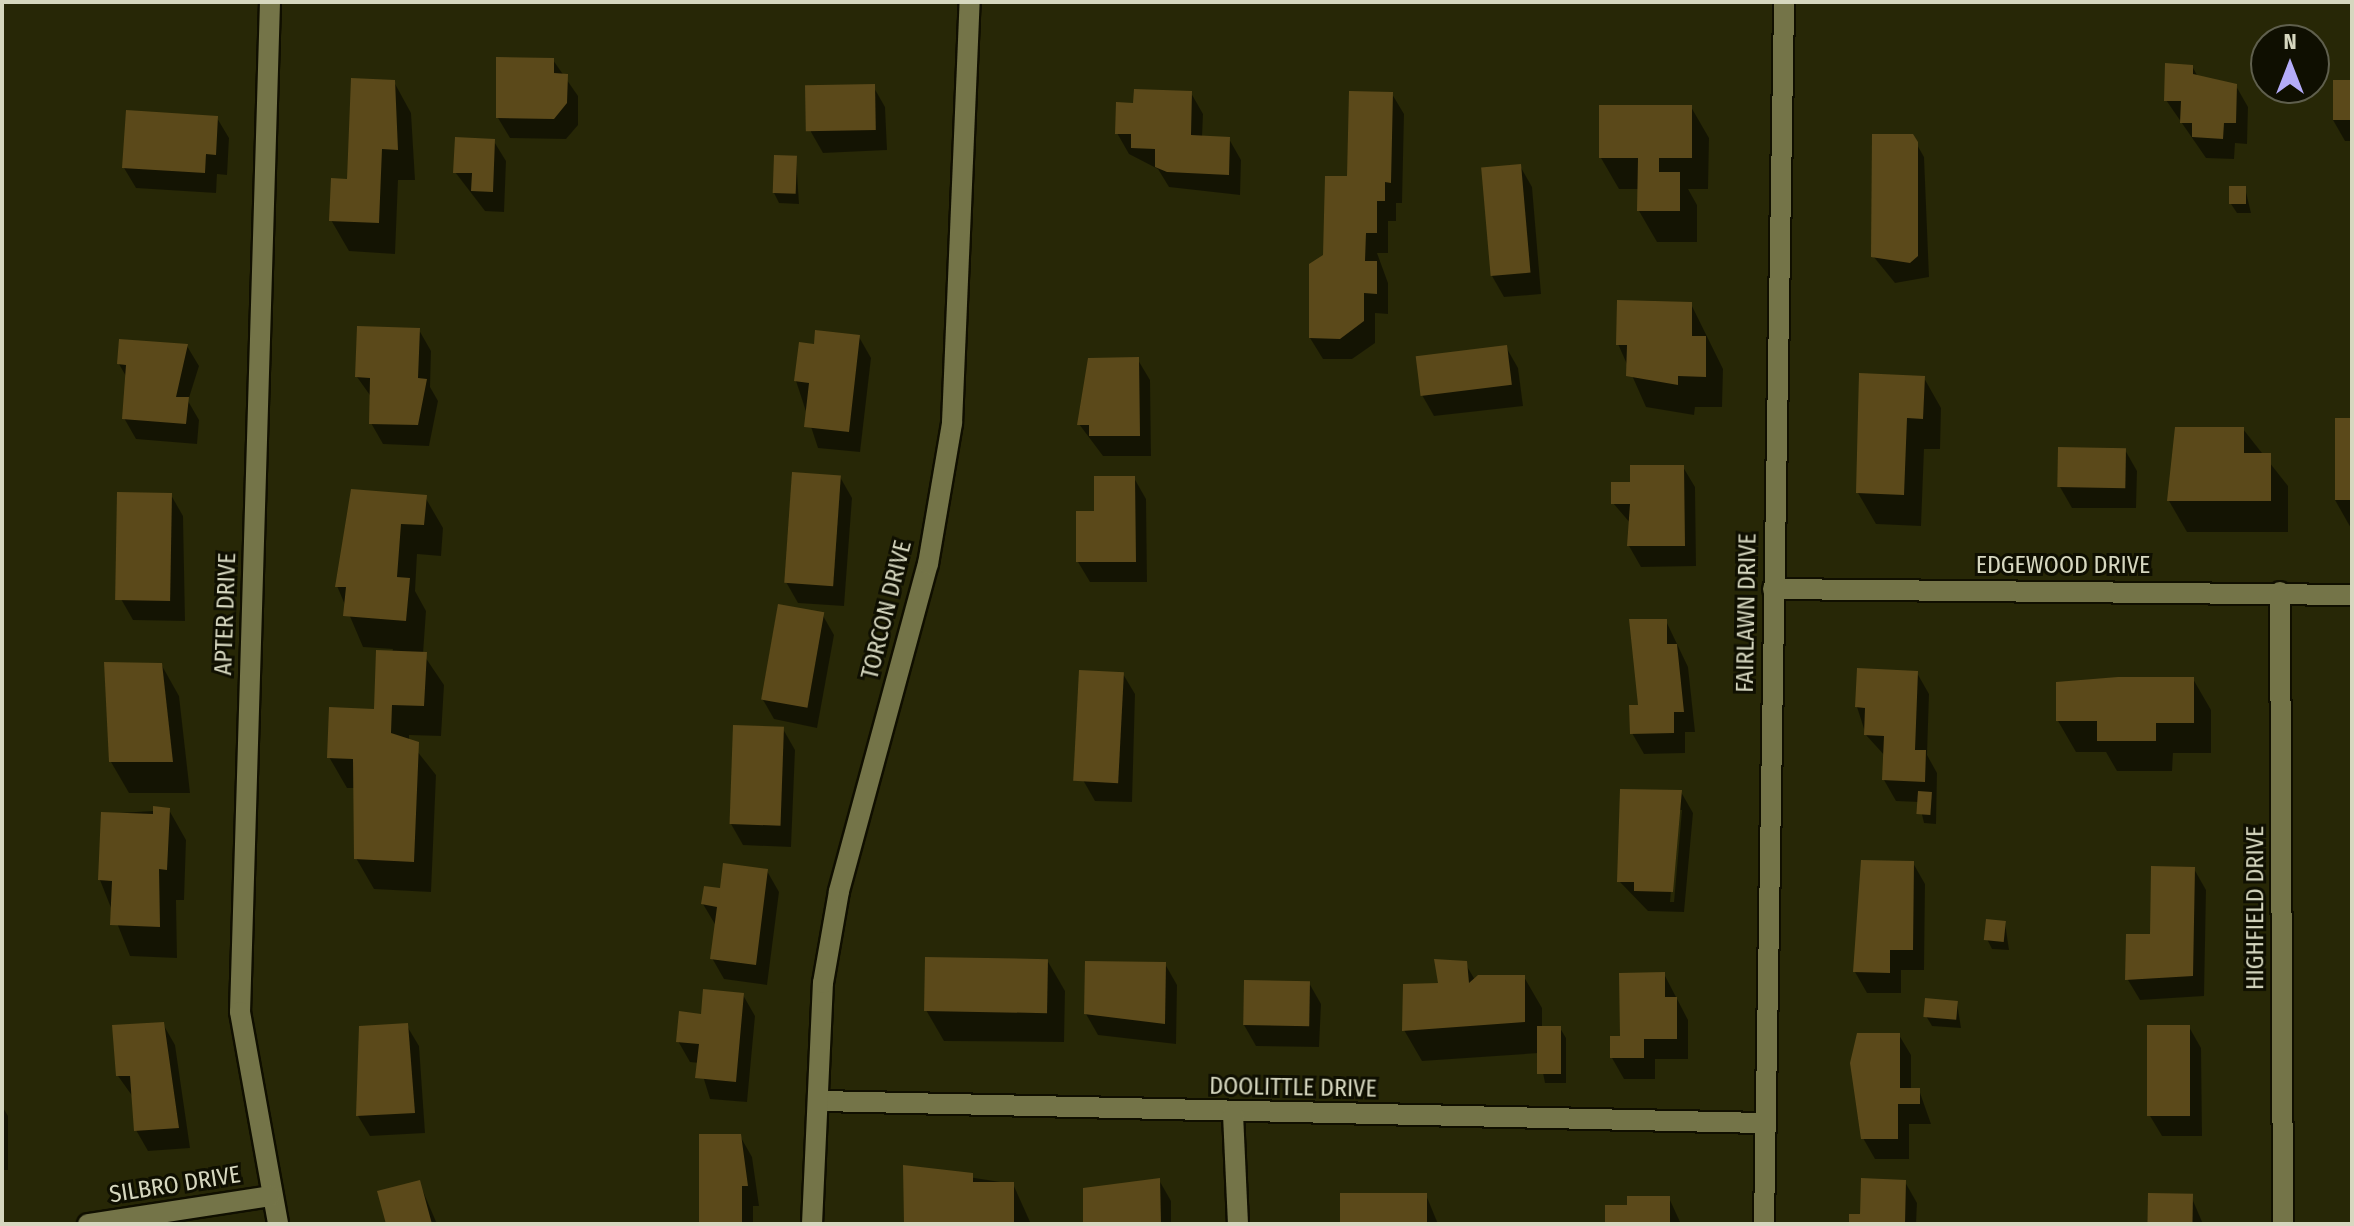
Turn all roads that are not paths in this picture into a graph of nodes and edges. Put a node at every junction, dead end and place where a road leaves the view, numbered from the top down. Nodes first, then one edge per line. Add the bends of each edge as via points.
1 (270, 2) edge
2 (970, 2) edge
3 (1784, 2) edge
4 (1773, 589) junction
5 (2280, 592) junction
6 (2352, 595) edge
7 (821, 1101) junction
8 (1233, 1114) junction
9 (1764, 1123) junction
10 (270, 1196) junction
11 (88, 1224) edge
12 (278, 1224) edge
13 (812, 1224) edge
14 (1238, 1224) edge
15 (1764, 1224) edge
16 (2283, 1224) edge

1 - 10 street, APTER DRIVE via 240,1012
2 - 7 street, TORCON DRIVE via 952,423 928,564 839,891 823,983
3 - 4 street, FAIRLAWN DRIVE
4 - 5 street, EDGEWOOD DRIVE
4 - 9 street, FAIRLAWN DRIVE
5 - 6 street, EDGEWOOD DRIVE
5 - 16 street, HIGHFIELD DRIVE
7 - 8 street, DOOLITTLE DRIVE
7 - 13 street, TORCON DRIVE
8 - 9 street, DOOLITTLE DRIVE
8 - 14 street
9 - 15 street, FAIRLAWN DRIVE
10 - 11 street, SILBRO DRIVE
10 - 12 street, APTER DRIVE

